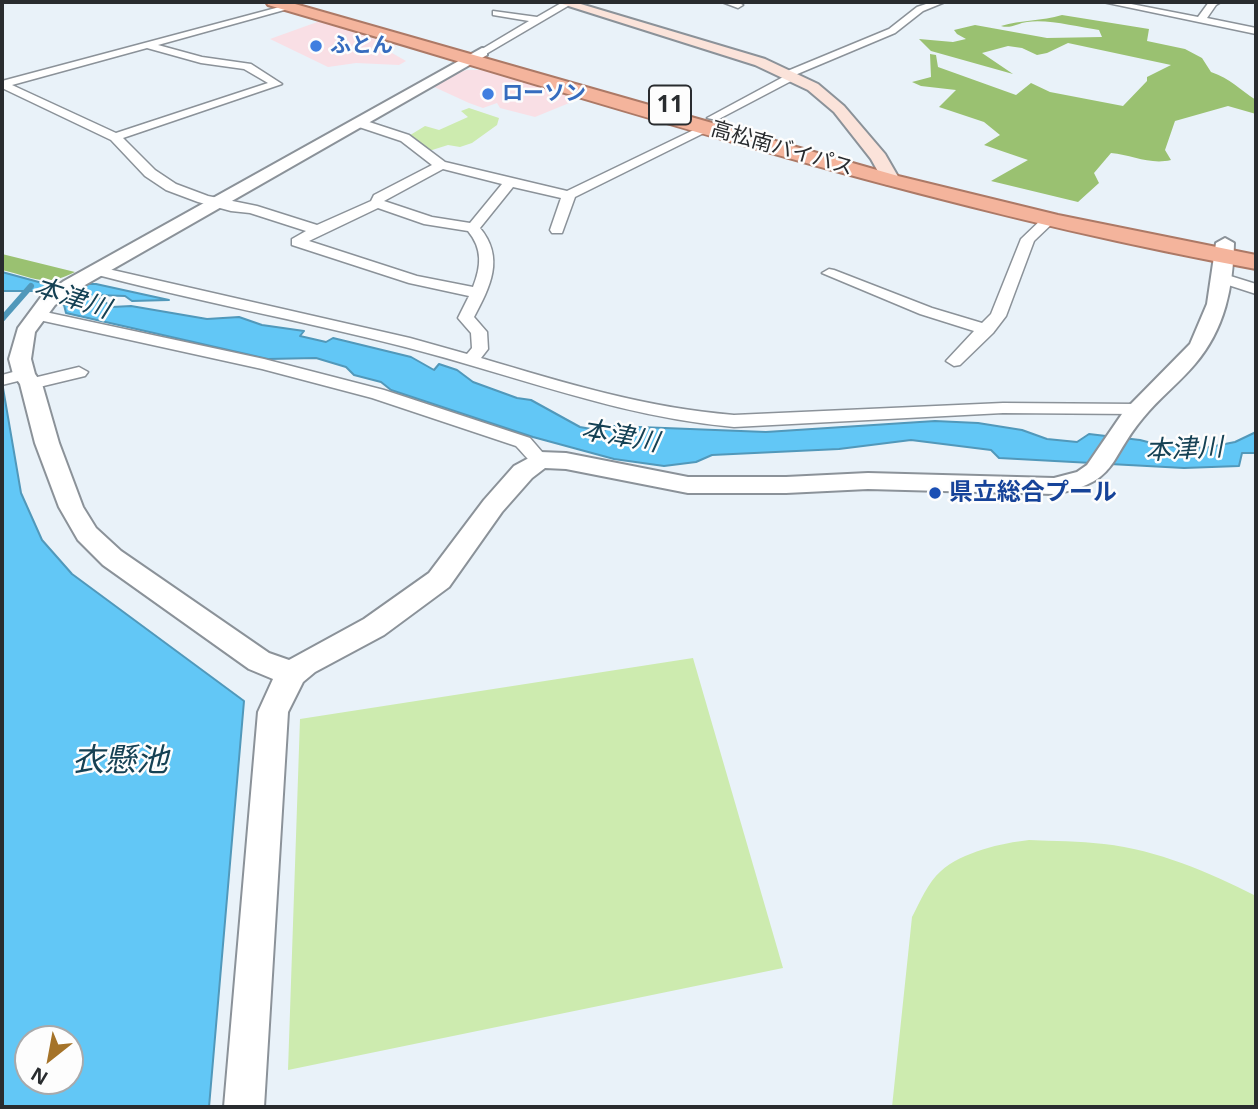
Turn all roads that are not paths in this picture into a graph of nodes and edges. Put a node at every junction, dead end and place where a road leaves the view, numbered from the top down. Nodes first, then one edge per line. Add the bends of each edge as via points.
1 (273, 2) edge
2 (566, 2) edge
3 (727, 2) edge
4 (940, 2) edge
5 (1108, 2) edge
6 (1217, 2) edge
7 (296, 4) edge
8 (737, 5) dead end
9 (496, 13) dead end
10 (538, 20) junction
11 (1200, 21) junction
12 (1256, 31) edge
13 (146, 45) junction
14 (477, 55) junction
15 (790, 75) junction
16 (2, 84) edge
17 (360, 123) junction
18 (710, 123) junction
19 (115, 137) junction
20 (441, 165) junction
21 (888, 173) junction
22 (510, 183) junction
23 (569, 195) junction
24 (216, 202) junction
25 (377, 203) junction
26 (1049, 220) junction
27 (473, 228) junction
28 (318, 230) junction
29 (557, 230) dead end
30 (1256, 249) edge
31 (1225, 259) junction
32 (1256, 262) edge
33 (92, 272) junction
34 (829, 273) dead end
35 (1256, 289) edge
36 (478, 293) junction
37 (38, 314) junction
38 (987, 330) junction
39 (471, 360) junction
40 (954, 362) dead end
41 (79, 372) dead end
42 (19, 379) edge
43 (1133, 414) junction
44 (540, 460) junction
45 (293, 674) junction
46 (244, 1107) edge

1 - 7 highway, 高松南バイパス / 11
2 - 10 street
2 - 15 main road
3 - 8 street
4 - 15 street via 920,9 892,31
5 - 11 street
6 - 11 street
7 - 13 street
7 - 14 highway, 高松南バイパス / 11
9 - 10 street
10 - 14 street
11 - 12 street
13 - 16 street
13 - 19 street via 176,55 247,66 277,84
14 - 17 street
14 - 18 highway, 高松南バイパス / 11
15 - 18 street
15 - 21 main road via 839,109
16 - 19 street
17 - 20 street via 405,138
17 - 24 street
18 - 21 highway, 高松南バイパス / 11
18 - 23 street
19 - 24 street via 150,173 171,187
20 - 22 street
20 - 25 street
21 - 26 highway, 高松南バイパス / 11
21 - 31 highway, 高松南バイパス / 11 via 1094,217
22 - 23 street
22 - 27 street
23 - 29 street
24 - 28 street
24 - 33 street
25 - 27 street via 429,221
25 - 28 street
26 - 31 highway, 高松南バイパス / 11
26 - 38 street via 1028,239 998,316
27 - 36 street via 484,239 489,261
28 - 36 street via 297,242 414,279
30 - 31 highway, 高松南バイパス / 11
31 - 32 highway, 高松南バイパス / 11
31 - 35 street
31 - 43 street via 1202,342
33 - 37 street via 48,301
33 - 39 street
34 - 38 street
36 - 39 street via 467,318 479,332 480,349
37 - 42 street via 25,332
37 - 44 street via 264,363 378,394 523,442
38 - 40 street
39 - 43 street via 566,391 689,420 1003,408
41 - 42 street
42 - 45 street via 71,507 87,534 112,558 259,662
43 - 44 street via 1102,466 1074,484 1054,486 868,481 688,485
44 - 45 street via 493,506 439,580 393,615
45 - 46 street via 273,712

